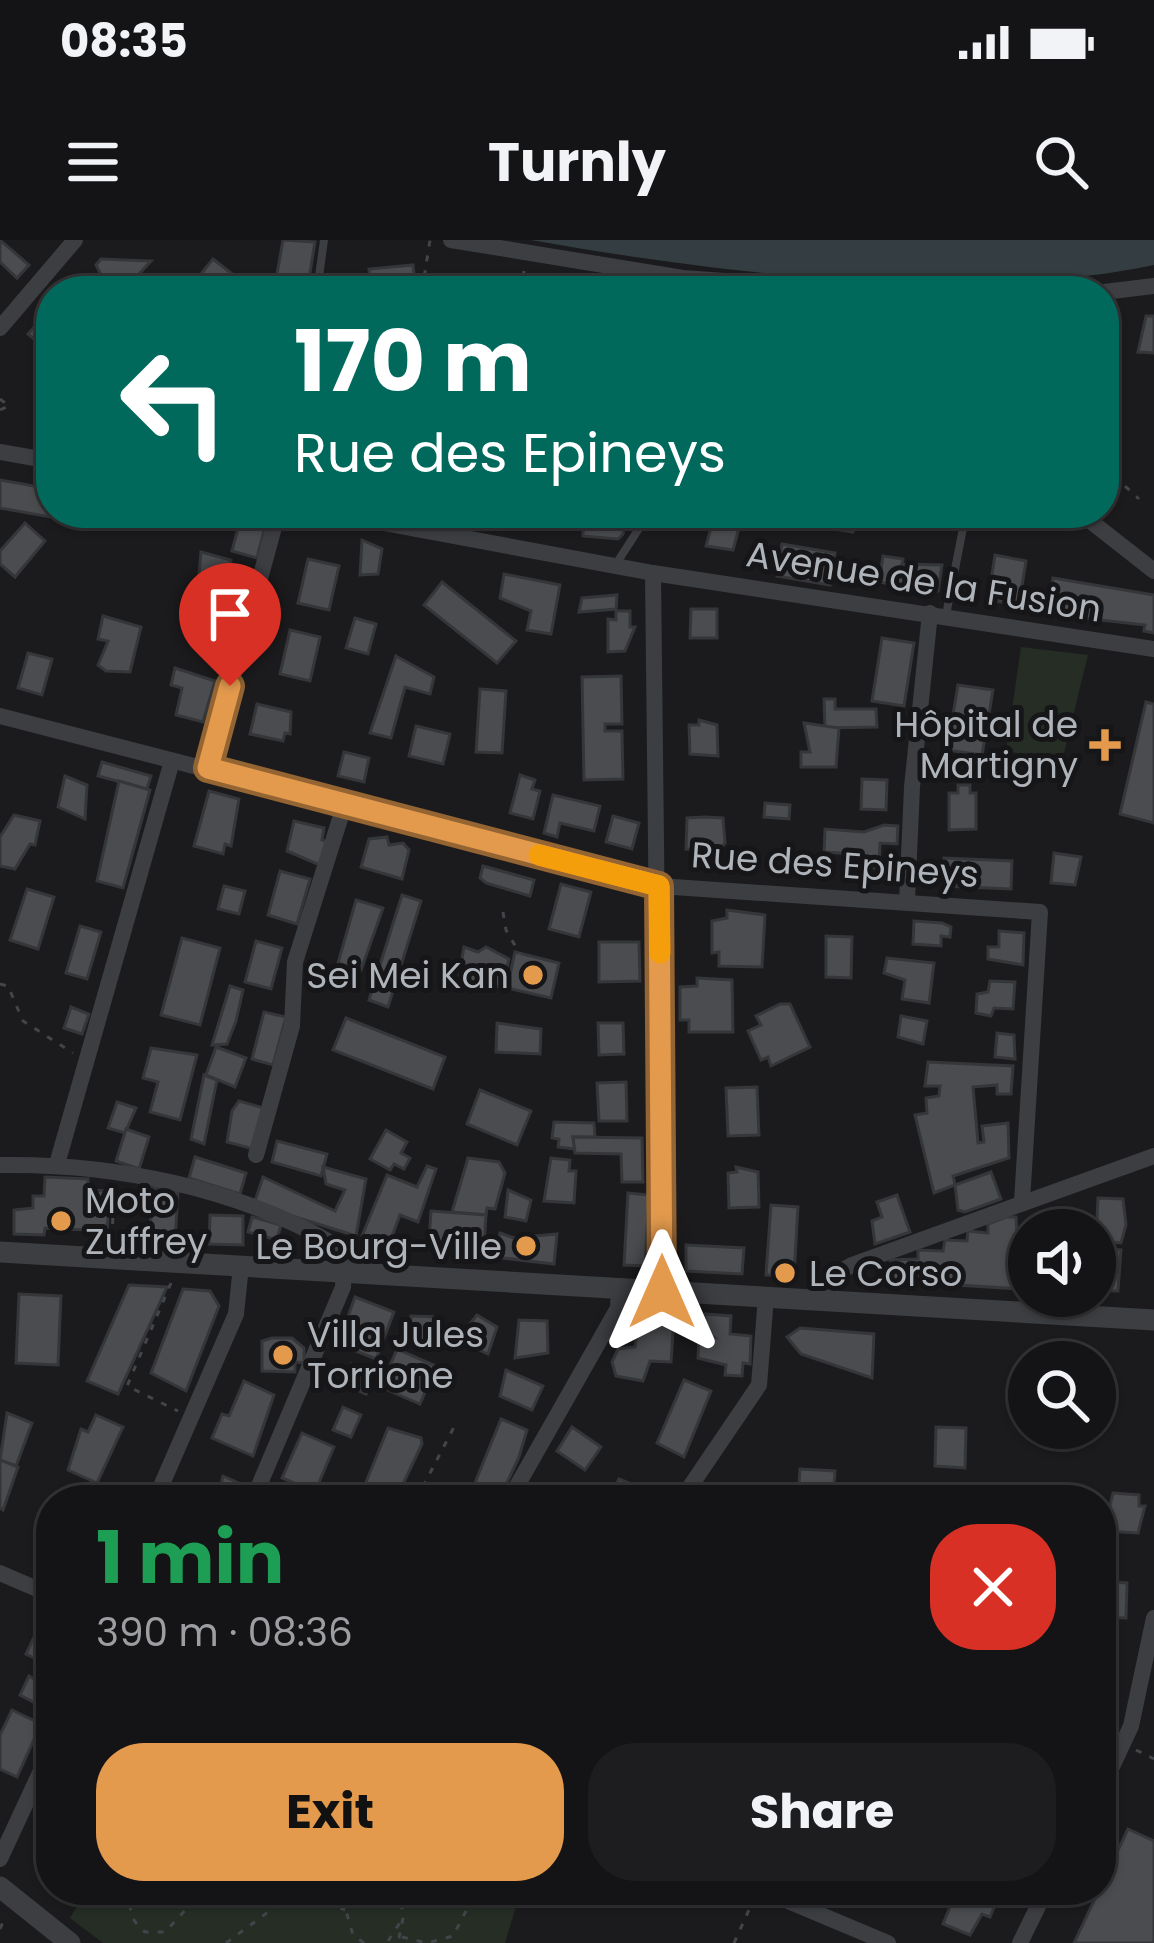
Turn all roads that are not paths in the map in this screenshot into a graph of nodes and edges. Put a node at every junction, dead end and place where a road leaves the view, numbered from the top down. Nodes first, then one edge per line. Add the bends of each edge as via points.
1 (74, 240) edge
2 (324, 240) edge
3 (451, 240) edge
4 (44, 276) edge
5 (319, 276) edge
6 (666, 276) edge
7 (36, 285) edge
8 (1154, 286) edge
9 (1119, 290) edge
10 (0, 328) edge
11 (0, 452) edge
12 (36, 458) edge
13 (274, 528) edge
14 (414, 528) edge
15 (639, 528) edge
16 (962, 528) edge
17 (1099, 528) edge
18 (616, 564) junction
19 (1154, 571) edge
20 (652, 573) junction
21 (938, 614) junction
22 (1154, 650) edge
23 (0, 716) edge
24 (172, 761) junction
25 (208, 768) junction
26 (344, 803) junction
27 (659, 886) junction
28 (907, 902) junction
29 (256, 1155) dead end
30 (1154, 1156) edge
31 (57, 1164) junction
32 (0, 1165) edge
33 (1022, 1201) junction
34 (0, 1252) edge
35 (241, 1267) junction
36 (346, 1272) junction
37 (620, 1289) junction
38 (662, 1292) junction
39 (766, 1297) junction
40 (828, 1299) junction
41 (1154, 1320) edge
42 (162, 1485) edge
43 (259, 1485) edge
44 (518, 1485) edge
45 (691, 1485) edge
46 (0, 1574) edge
47 (36, 1588) edge
48 (1154, 1618) edge
49 (1116, 1758) edge
50 (36, 1781) edge
51 (0, 1858) edge
52 (0, 1888) edge
53 (796, 1905) edge
54 (1039, 1905) edge
55 (3, 1909) edge
56 (66, 1940) edge
57 (888, 1943) edge
58 (1020, 1943) edge

1 - 4 street
2 - 5 lane
3 - 6 street
7 - 10 street
8 - 9 street
11 - 12 street
13 - 25 street
14 - 18 street, Avenue de la Fusion
15 - 18 lane
16 - 21 lane
17 - 19 street
18 - 20 street, Avenue de la Fusion
20 - 21 street, Avenue de la Fusion
20 - 27 street
21 - 22 street, Avenue de la Fusion
21 - 28 street via 912,788
23 - 24 street, Rue des Epineys
24 - 25 street, Rue des Epineys
24 - 31 street
25 - 26 street, Rue des Epineys
26 - 27 street, Rue des Epineys
26 - 29 street via 295,962 289,1042
27 - 28 street, Rue des Epineys
27 - 38 street
28 - 33 street, Rue des Epineys via 1040,912
30 - 33 street
31 - 32 street
31 - 36 street via 115,1169 280,1220 340,1248
33 - 40 street via 842,1269
34 - 35 street
35 - 36 street
35 - 42 street via 236,1314
36 - 37 street
36 - 43 street
37 - 38 street
37 - 44 street via 618,1308
38 - 39 street
39 - 40 street
39 - 45 street via 759,1385
40 - 41 street
46 - 47 street
48 - 49 street via 1131,1726
50 - 51 street
52 - 56 street
53 - 57 street
54 - 58 street
55 - 56 street

